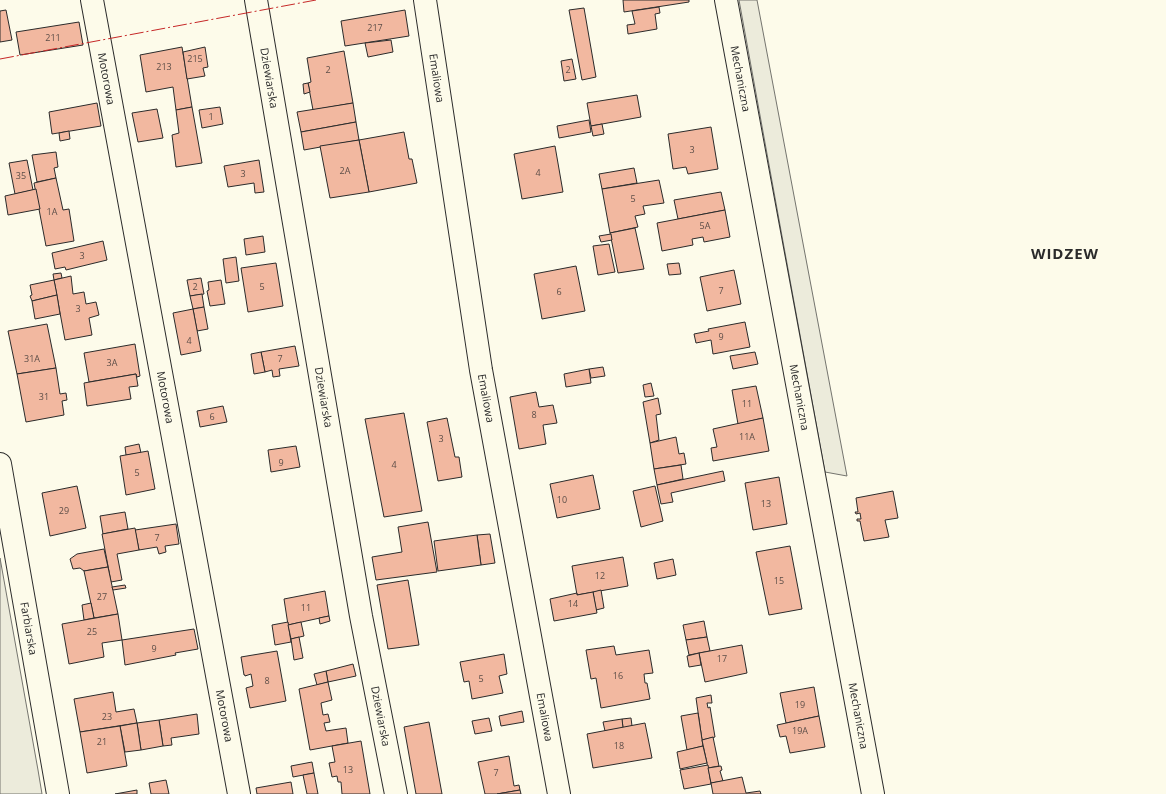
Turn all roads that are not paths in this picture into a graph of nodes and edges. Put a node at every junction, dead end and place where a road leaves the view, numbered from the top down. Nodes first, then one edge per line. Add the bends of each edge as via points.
1 (92, 0) edge
2 (256, 0) edge
3 (425, 0) edge
4 (726, 0) edge
5 (0, 464) edge
6 (58, 794) edge
7 (238, 794) edge
8 (396, 794) edge
9 (559, 794) edge
10 (873, 794) edge

1 - 7 street, Motorowa
2 - 8 street, Dziewiarska via 361,616
3 - 9 street, Emaliowa via 481,370
4 - 10 street, Mechaniczna
5 - 6 street, Farbiarska

